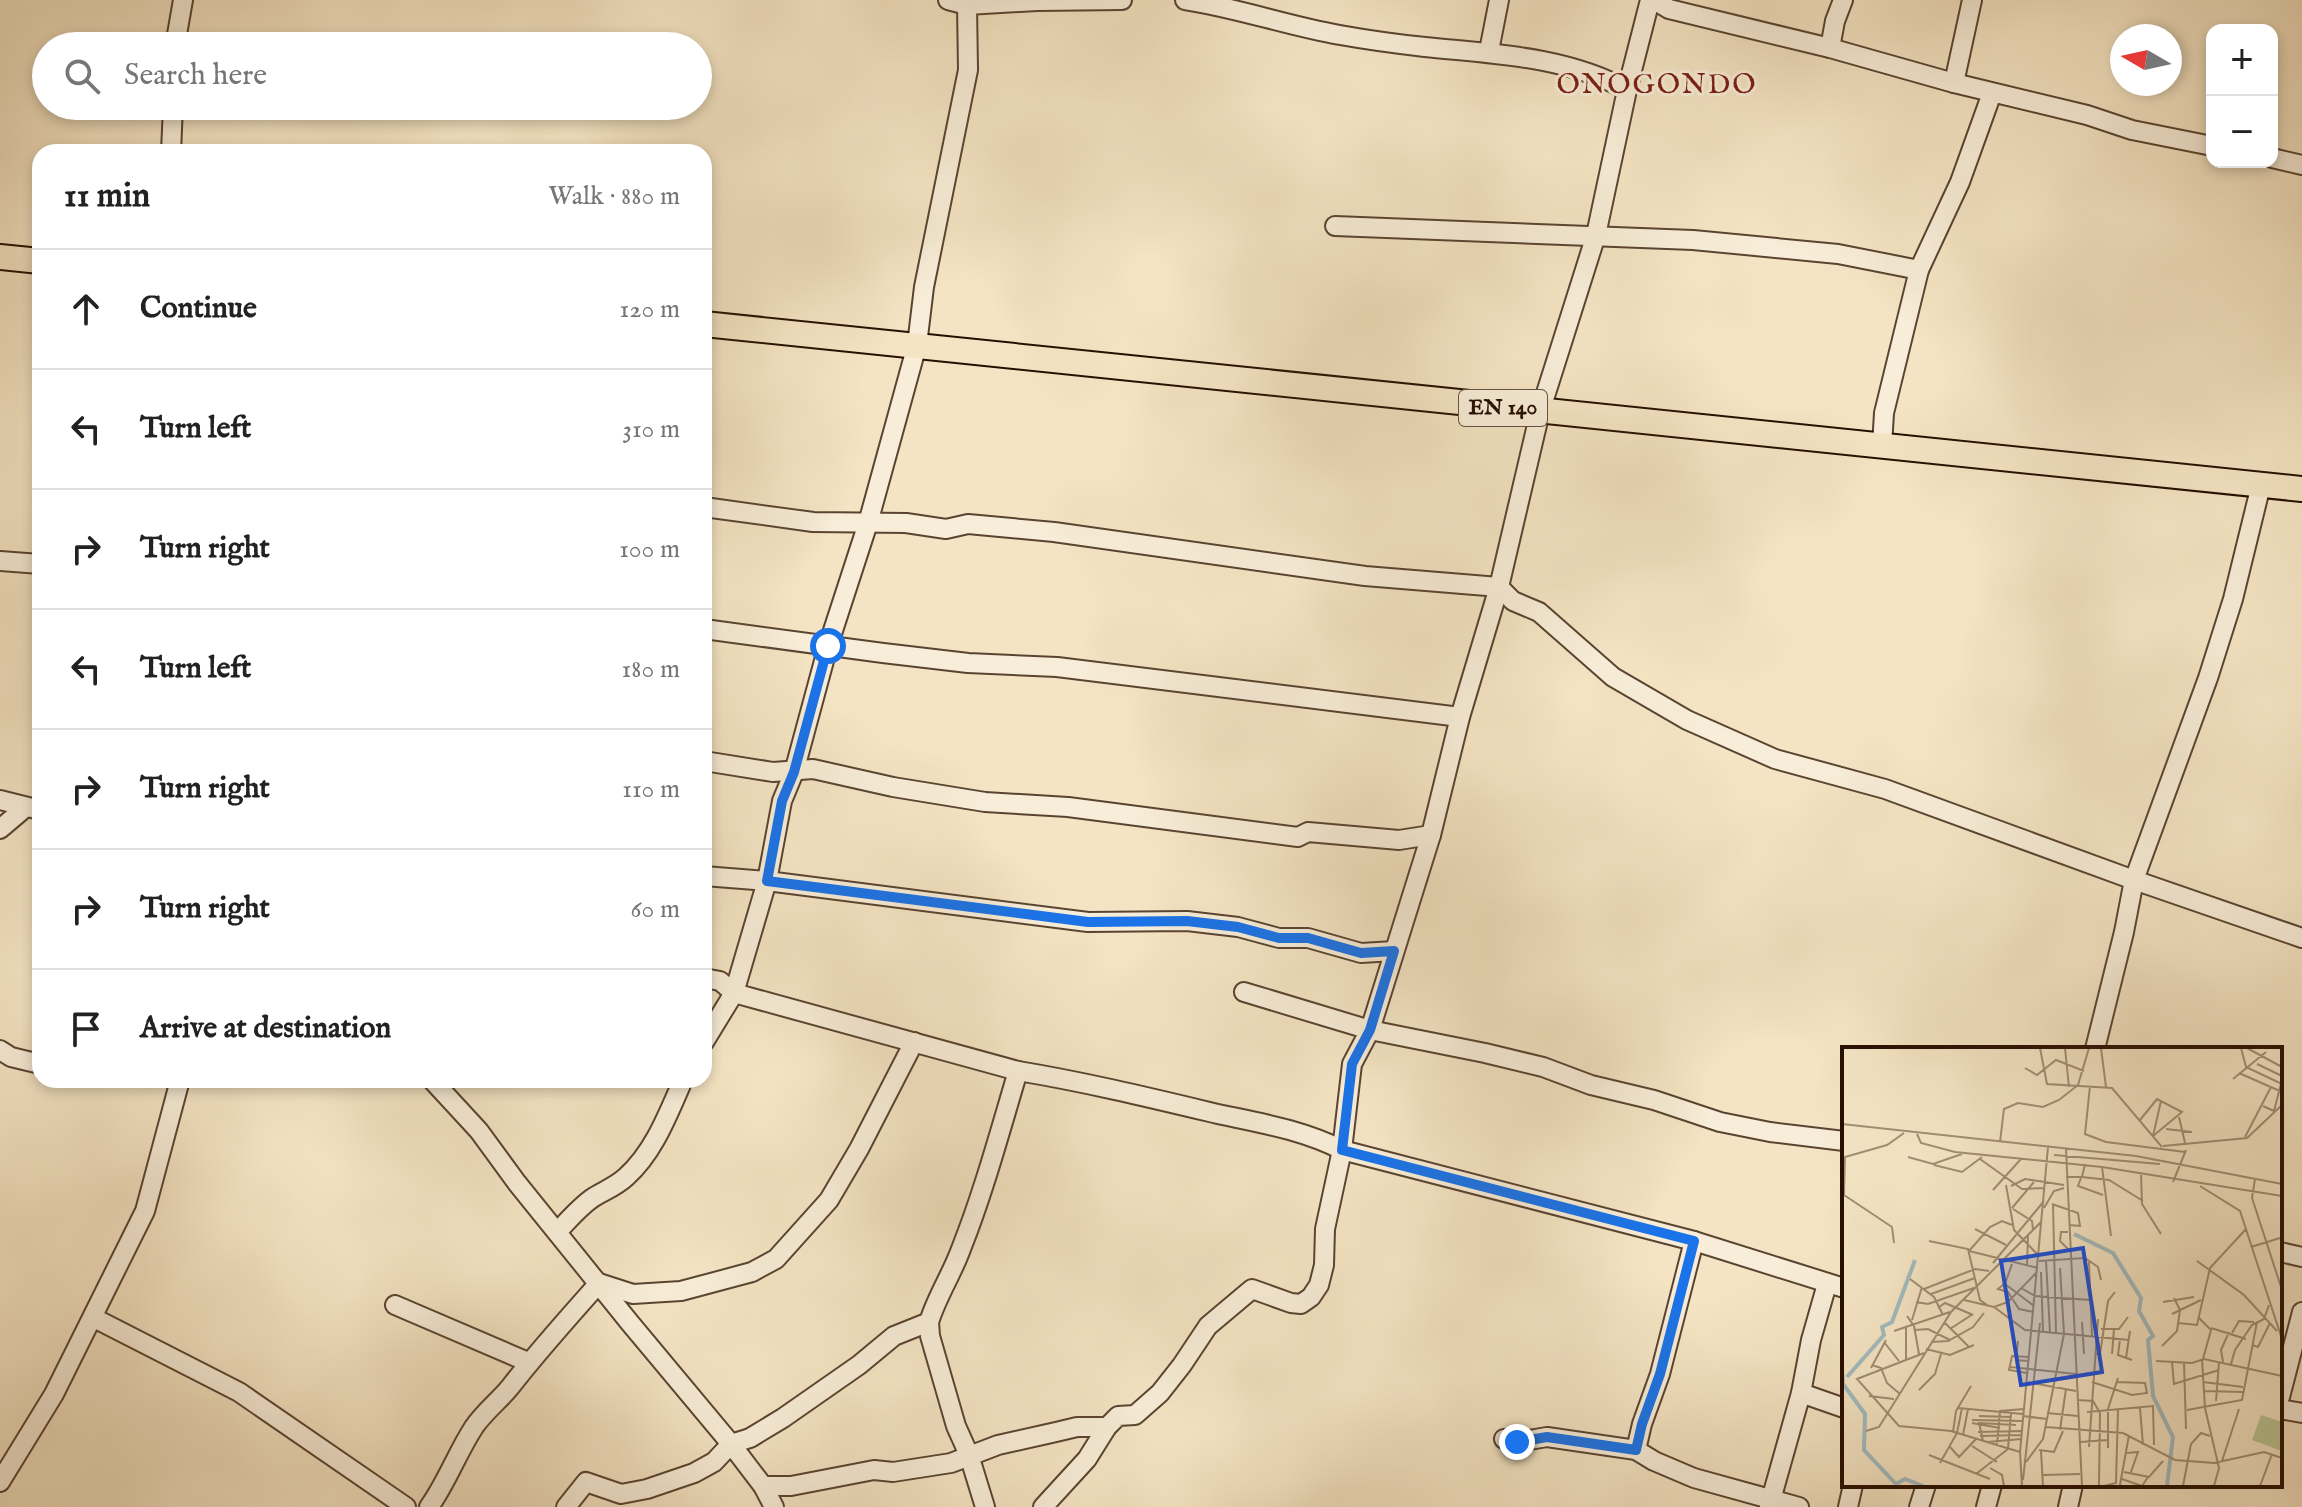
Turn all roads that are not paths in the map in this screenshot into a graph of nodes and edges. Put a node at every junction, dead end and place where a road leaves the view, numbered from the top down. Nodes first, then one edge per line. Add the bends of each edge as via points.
1 (183, 0) edge
2 (948, 0) edge
3 (1122, 0) edge
4 (1185, 0) edge
5 (1499, 0) edge
6 (1652, 0) edge
7 (1843, 0) edge
8 (1972, 0) edge
9 (967, 5) junction
10 (177, 32) edge
11 (1830, 48) junction
12 (1489, 51) junction
13 (1954, 83) junction
14 (1627, 90) junction
15 (1992, 93) junction
16 (172, 120) edge
17 (171, 144) edge
18 (2206, 145) edge
19 (2278, 159) edge
20 (2302, 165) edge
21 (1335, 226) dead end
22 (1596, 235) junction
23 (0, 257) edge
24 (32, 260) edge
25 (1919, 270) junction
26 (712, 325) edge
27 (917, 345) junction
28 (1540, 412) junction
29 (1882, 446) junction
30 (2261, 485) junction
31 (2302, 489) edge
32 (712, 508) edge
33 (868, 523) junction
34 (0, 561) edge
35 (32, 563) edge
36 (1499, 587) junction
37 (712, 630) edge
38 (828, 646) junction
39 (1460, 717) junction
40 (712, 762) edge
41 (794, 772) junction
42 (0, 800) edge
43 (32, 808) edge
44 (32, 809) edge
45 (0, 829) edge
46 (1431, 835) junction
47 (712, 877) edge
48 (2134, 880) junction
49 (767, 881) junction
50 (2302, 938) edge
51 (1394, 951) junction
52 (712, 980) edge
53 (1244, 992) dead end
54 (734, 993) junction
55 (712, 1029) edge
56 (1370, 1030) junction
57 (914, 1042) junction
58 (2095, 1047) edge
59 (0, 1050) edge
60 (32, 1062) edge
61 (1018, 1071) junction
62 (178, 1088) edge
63 (439, 1088) edge
64 (679, 1088) edge
65 (1842, 1141) edge
66 (1342, 1150) junction
67 (557, 1232) junction
68 (1694, 1241) junction
69 (2282, 1252) edge
70 (2302, 1257) edge
71 (599, 1283) junction
72 (1835, 1286) edge
73 (395, 1305) dead end
74 (2302, 1312) edge
75 (94, 1318) junction
76 (929, 1322) junction
77 (528, 1362) junction
78 (2282, 1389) edge
79 (1801, 1393) junction
80 (1842, 1407) edge
81 (2282, 1409) edge
82 (2302, 1413) edge
83 (1107, 1427) junction
84 (1504, 1439) dead end
85 (731, 1444) junction
86 (1636, 1450) junction
87 (969, 1455) junction
88 (0, 1482) edge
89 (763, 1486) junction
90 (1853, 1487) edge
91 (1925, 1487) edge
92 (1991, 1487) edge
93 (2073, 1487) edge
94 (1770, 1504) edge
95 (406, 1507) edge
96 (429, 1507) edge
97 (566, 1507) edge
98 (774, 1507) edge
99 (985, 1507) edge
100 (1043, 1507) edge
101 (1799, 1507) edge
102 (1848, 1507) edge
103 (1919, 1507) edge
104 (1986, 1507) edge
105 (2068, 1507) edge

1 - 10 street
2 - 9 street
3 - 9 street
4 - 12 street via 1338,34
5 - 12 street
6 - 11 street via 1669,9
6 - 14 street
7 - 11 street
8 - 13 street
9 - 27 street via 968,70
11 - 13 street
12 - 14 street via 1576,69
13 - 15 street
14 - 22 street
15 - 18 street
15 - 25 street via 1960,182
16 - 17 street
19 - 20 street
21 - 22 street
22 - 25 street via 1838,254
22 - 28 street
23 - 24 main road
25 - 29 street via 1884,413
26 - 27 main road, EN 140
27 - 28 main road, EN 140
27 - 33 street
28 - 29 main road, EN 140
28 - 36 street
29 - 30 main road, EN 140
30 - 31 main road, EN 140
30 - 48 street via 2208,678
32 - 33 street via 813,522
33 - 36 street via 1054,532 1365,576
33 - 38 street
34 - 35 street
36 - 39 street
36 - 48 street via 1513,601 1539,612 1613,677 1687,720 1775,759 1885,789
37 - 38 street
38 - 39 street via 968,663 1057,667
38 - 41 street
39 - 46 street
40 - 41 street
41 - 46 street via 813,769 985,802 1068,807 1298,837 1308,832 1399,840
41 - 49 street via 782,801
42 - 43 street
44 - 45 street
46 - 51 street
47 - 49 street
48 - 50 street
48 - 58 street
49 - 51 street via 1088,922 1187,921 1279,938 1308,938 1361,953
49 - 54 street
51 - 56 street
52 - 54 street
53 - 56 street
54 - 55 street
54 - 57 street
56 - 65 street via 1543,1067 1720,1122
56 - 66 street via 1352,1064
57 - 61 street
57 - 71 street via 829,1200 776,1259 752,1272 681,1291 633,1294
59 - 60 street
61 - 66 street via 1285,1128
61 - 76 street via 981,1195
62 - 75 street via 145,1211
63 - 67 street
64 - 67 street via 663,1124 628,1175 594,1197
66 - 68 street
66 - 83 street via 1325,1229 1324,1265 1311,1297 1291,1303 1252,1289 1208,1326 1160,1393 1135,1415 1118,1416
67 - 71 street
68 - 72 street
68 - 86 street
69 - 70 street
71 - 77 street
71 - 85 street
72 - 79 street via 1811,1340
73 - 77 street
74 - 78 street
75 - 88 street
75 - 95 street via 239,1392
76 - 85 street via 894,1336 783,1418
76 - 87 street via 956,1426
77 - 96 street via 474,1427
79 - 80 street
79 - 94 street
81 - 82 street
83 - 87 street via 1077,1427
83 - 100 street via 1087,1459
84 - 86 street via 1547,1437
85 - 89 street
85 - 97 street via 694,1473 647,1489 621,1494 586,1482
86 - 94 street via 1694,1478
87 - 89 street via 904,1471 874,1470
87 - 99 street
89 - 98 street
90 - 102 street
91 - 103 street
92 - 104 street
93 - 105 street
94 - 101 street

